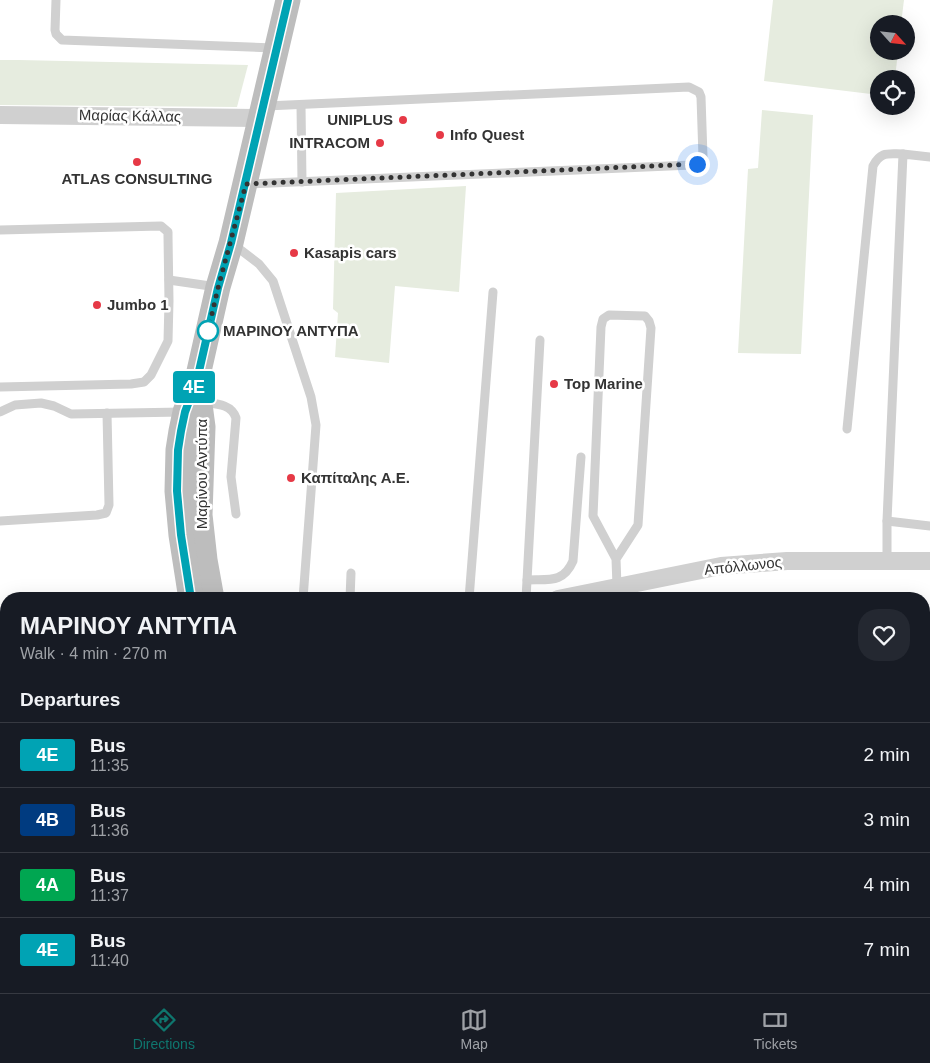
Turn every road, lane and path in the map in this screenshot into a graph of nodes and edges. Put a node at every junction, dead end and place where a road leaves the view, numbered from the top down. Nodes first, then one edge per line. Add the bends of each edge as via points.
1 (56, 0) edge
2 (288, 0) edge
3 (277, 48) junction
4 (301, 105) junction
5 (262, 112) junction
6 (0, 115) edge
7 (903, 154) junction
8 (930, 157) edge
9 (302, 182) junction
10 (246, 184) junction
11 (0, 230) edge
12 (231, 243) junction
13 (169, 280) junction
14 (218, 288) junction
15 (493, 292) dead end
16 (540, 340) dead end
17 (0, 387) edge
18 (194, 398) junction
19 (0, 412) edge
20 (107, 413) junction
21 (847, 430) dead end
22 (581, 457) dead end
23 (236, 514) dead end
24 (0, 521) edge
25 (887, 521) junction
26 (930, 526) edge
27 (182, 547) junction
28 (616, 559) junction
29 (887, 561) junction
30 (930, 561) edge
31 (351, 574) dead end
32 (527, 580) junction
33 (617, 586) junction
34 (178, 592) edge
35 (190, 592) edge
36 (211, 592) edge
37 (305, 592) edge
38 (350, 592) edge
39 (470, 592) edge
40 (526, 592) edge
41 (590, 592) edge

1 - 3 lane via 55,30 62,40
2 - 3 main road, Μαρίνου Αντύπα
3 - 5 main road, Μαρίνου Αντύπα
4 - 5 lane
4 - 9 lane
4 - 9 lane via 689,88 699,92 701,97 703,157 692,165
5 - 6 street, Μαρίας Κάλλας
5 - 10 main road, Μαρίνου Αντύπα
7 - 8 lane
7 - 21 lane via 885,154 878,157 873,166
7 - 25 lane
9 - 10 lane
10 - 12 main road, Μαρίνου Αντύπα
11 - 13 lane via 161,226 168,232
12 - 14 main road, Μαρίνου Αντύπα
12 - 37 lane via 259,264 273,281 314,411 316,440
13 - 14 lane
13 - 17 lane via 168,339 148,379 139,383
14 - 18 main road, Μαρίνου Αντύπα
15 - 39 lane
16 - 32 lane
18 - 20 lane
18 - 23 lane via 228,407 235,414 232,477
18 - 27 main road, Μαρίνου Αντύπα via 178,450 177,491
18 - 36 main road, Μαρίνου Αντύπα via 203,434 200,515
19 - 20 lane via 15,405 41,403 71,414
20 - 24 lane via 109,505 106,513
22 - 32 lane via 573,561 564,576
25 - 26 lane
25 - 29 lane
27 - 34 main road
27 - 35 main road, Μαρίνου Αντύπα
28 - 28 lane via 638,525 651,328 650,320 645,316 609,315 603,319 601,327 593,516
28 - 33 lane
29 - 30 street, Απόλλωνος
29 - 33 street, Απόλλωνος via 787,561 721,566
31 - 38 lane
32 - 40 lane
33 - 41 street, Απόλλωνος

